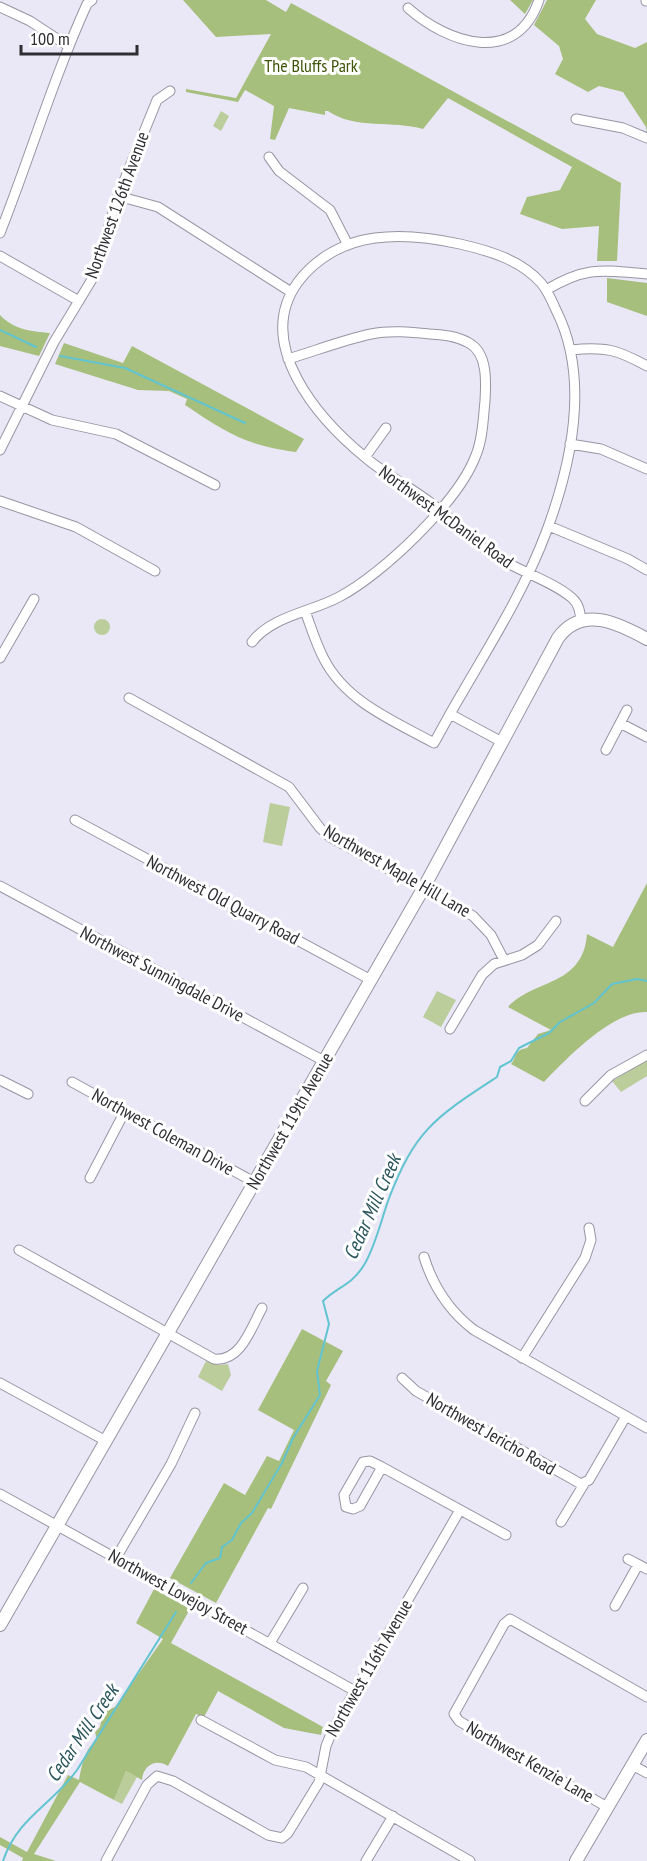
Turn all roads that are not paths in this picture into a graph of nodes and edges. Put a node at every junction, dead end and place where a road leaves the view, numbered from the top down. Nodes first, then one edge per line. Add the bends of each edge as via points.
1 (92, 0) edge
2 (539, 0) edge
3 (0, 7) edge
4 (408, 8) dead end
5 (68, 46) junction
6 (170, 91) dead end
7 (576, 118) dead end
8 (647, 138) edge
9 (269, 157) dead end
10 (118, 196) junction
11 (0, 233) edge
12 (348, 245) junction
13 (0, 256) edge
14 (647, 274) edge
15 (546, 290) junction
16 (291, 292) junction
17 (79, 301) junction
18 (571, 350) junction
19 (288, 359) junction
20 (647, 366) edge
21 (0, 396) edge
22 (22, 407) junction
23 (386, 428) dead end
24 (570, 444) junction
25 (0, 450) edge
26 (365, 457) junction
27 (647, 469) edge
28 (215, 485) dead end
29 (0, 501) edge
30 (439, 510) junction
31 (549, 525) junction
32 (647, 570) edge
33 (154, 571) dead end
34 (528, 575) junction
35 (34, 599) dead end
36 (305, 611) junction
37 (581, 621) junction
38 (647, 639) edge
39 (252, 642) dead end
40 (0, 658) edge
41 (129, 698) dead end
42 (627, 710) dead end
43 (450, 714) junction
44 (620, 723) junction
45 (647, 737) edge
46 (502, 742) junction
47 (606, 750) dead end
48 (75, 820) dead end
49 (0, 886) edge
50 (423, 889) junction
51 (555, 921) dead end
52 (504, 960) junction
53 (371, 980) junction
54 (450, 1029) dead end
55 (647, 1055) edge
56 (324, 1061) junction
57 (0, 1080) edge
58 (72, 1082) dead end
59 (28, 1095) dead end
60 (585, 1101) dead end
61 (125, 1111) junction
62 (90, 1178) dead end
63 (254, 1182) junction
64 (589, 1228) dead end
65 (19, 1250) dead end
66 (424, 1257) dead end
67 (262, 1308) dead end
68 (169, 1332) junction
69 (522, 1358) junction
70 (402, 1378) dead end
71 (0, 1383) edge
72 (195, 1413) dead end
73 (626, 1416) junction
74 (647, 1428) edge
75 (106, 1441) junction
76 (382, 1467) junction
77 (584, 1484) junction
78 (0, 1494) edge
79 (460, 1510) junction
80 (561, 1522) dead end
81 (57, 1525) junction
82 (506, 1535) dead end
83 (116, 1558) junction
84 (628, 1559) dead end
85 (643, 1567) edge
86 (303, 1588) dead end
87 (5, 1606) edge
88 (615, 1606) dead end
89 (0, 1625) edge
90 (270, 1643) junction
91 (355, 1691) junction
92 (647, 1697) edge
93 (201, 1720) dead end
94 (647, 1740) edge
95 (632, 1765) junction
96 (647, 1773) edge
97 (321, 1775) junction
98 (607, 1807) junction
99 (393, 1816) junction
100 (106, 1861) edge
101 (366, 1861) edge
102 (470, 1861) edge
103 (576, 1861) edge

1 - 5 street
2 - 4 street via 517,32 477,44 454,38 422,21
3 - 5 street
5 - 11 street
6 - 10 street, Northwest 126th Avenue via 157,100
7 - 8 street
9 - 12 street via 279,171 330,210
10 - 16 street via 158,207
10 - 17 street, Northwest 126th Avenue via 101,260
12 - 15 street via 386,236 428,238 466,246 515,262
12 - 16 street via 316,262
13 - 17 street
14 - 15 street via 580,272
15 - 18 street
16 - 19 street, Northwest McDaniel Road via 281,326
17 - 22 street, Northwest 126th Avenue
18 - 20 street via 608,349
18 - 24 street via 575,396
19 - 26 street, Northwest McDaniel Road via 321,412
19 - 30 street via 371,334 442,335 473,345 483,362 486,384 480,446 467,475
21 - 22 street
22 - 25 street, Northwest 126th Avenue
22 - 28 street via 52,420 117,434
23 - 26 street, Northwest McDaniel Road
24 - 27 street via 601,449
24 - 31 street
26 - 30 street, Northwest McDaniel Road
29 - 33 street via 76,527
30 - 34 street, Northwest McDaniel Road via 482,548
30 - 36 street via 367,580 339,598
31 - 32 street
31 - 34 street
34 - 37 street, Northwest McDaniel Road via 574,599
34 - 43 street
35 - 40 street
36 - 39 street via 261,630
36 - 43 street via 324,659 356,698 434,743
37 - 38 street via 610,621
37 - 46 street, Northwest 119th Avenue via 558,638
41 - 50 street, Northwest Maple Hill Lane via 289,788 330,837
42 - 44 street
43 - 46 street
44 - 45 street
44 - 47 street
46 - 50 street, Northwest 119th Avenue
48 - 53 street, Northwest Old Quarry Road
49 - 56 street, Northwest Sunningdale Drive
50 - 52 street, Northwest Maple Hill Lane via 478,919 492,935
50 - 53 street, Northwest 119th Avenue
51 - 52 street via 538,945
52 - 54 street via 477,981
53 - 56 street, Northwest 119th Avenue
55 - 60 street via 611,1075
56 - 63 street, Northwest 119th Avenue
57 - 59 street
58 - 61 street, Northwest Coleman Drive
61 - 62 street
61 - 63 street, Northwest Coleman Drive
63 - 68 street, Northwest 119th Avenue
64 - 69 street via 591,1240 585,1258
65 - 68 street
66 - 69 street via 438,1291 465,1323
67 - 68 street via 236,1353 225,1359 210,1357
68 - 75 street, Northwest 119th Avenue
69 - 73 street
70 - 77 street, Northwest Jericho Road via 416,1391
71 - 75 street
72 - 83 street via 171,1464
73 - 74 street
73 - 77 street via 590,1480
75 - 81 street, Northwest 119th Avenue
76 - 76 street via 360,1506 350,1509 344,1504 344,1495 363,1462
76 - 79 street
77 - 80 street
78 - 81 street, Northwest Lovejoy Street
79 - 82 street
79 - 91 street, Northwest 116th Avenue
81 - 83 street, Northwest Lovejoy Street
81 - 87 street, Northwest 119th Avenue
83 - 90 street, Northwest Lovejoy Street
84 - 85 street
85 - 88 street
86 - 90 street
87 - 89 street, Northwest 119th Avenue
90 - 91 street, Northwest Lovejoy Street
91 - 97 street, Northwest 116th Avenue via 326,1746
92 - 98 street, Northwest Kenzie Lane via 510,1619 454,1716
93 - 97 street via 275,1760
94 - 95 street
95 - 96 street
95 - 98 street
97 - 99 street
97 - 100 street, Northwest 116th Avenue via 282,1838 268,1835 158,1776 147,1785
98 - 103 street
99 - 101 street
99 - 102 street

